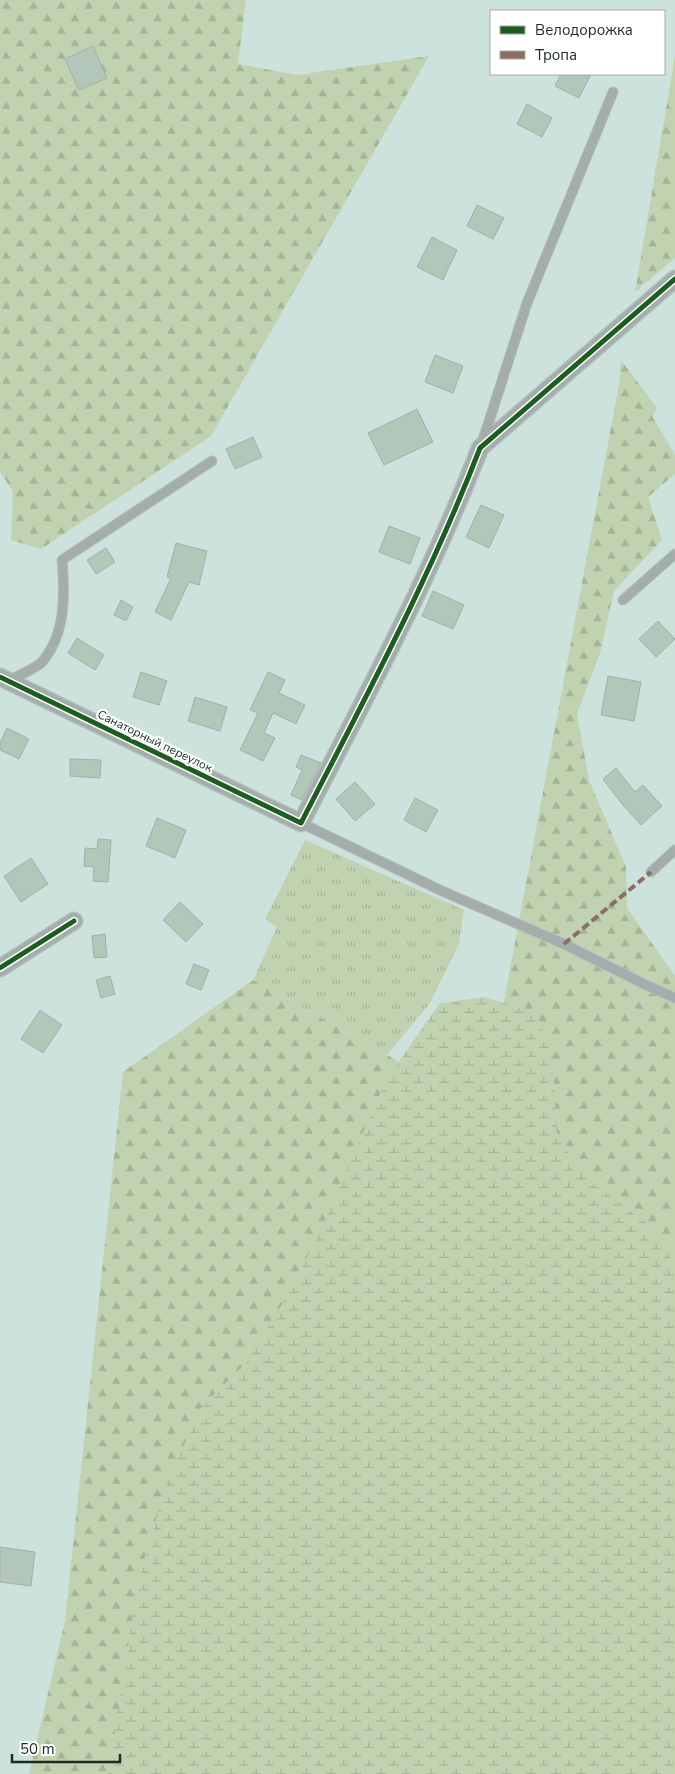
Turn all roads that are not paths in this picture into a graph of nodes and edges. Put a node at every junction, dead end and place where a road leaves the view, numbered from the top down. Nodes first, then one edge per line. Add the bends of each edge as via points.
1 (613, 92) dead end
2 (675, 279) edge
3 (480, 448) junction
4 (212, 461) dead end
5 (675, 554) edge
6 (622, 600) dead end
7 (4, 679) edge
8 (301, 823) junction
9 (675, 850) edge
10 (651, 872) dead end
11 (74, 921) dead end
12 (0, 968) edge
13 (675, 998) edge

1 - 3 lane via 527,304
2 - 3 street
3 - 8 street via 419,592
4 - 7 lane via 62,560 65,592 57,638 41,664
5 - 6 lane
7 - 8 street, Санаторный переулок
8 - 13 lane
9 - 10 lane
11 - 12 street

